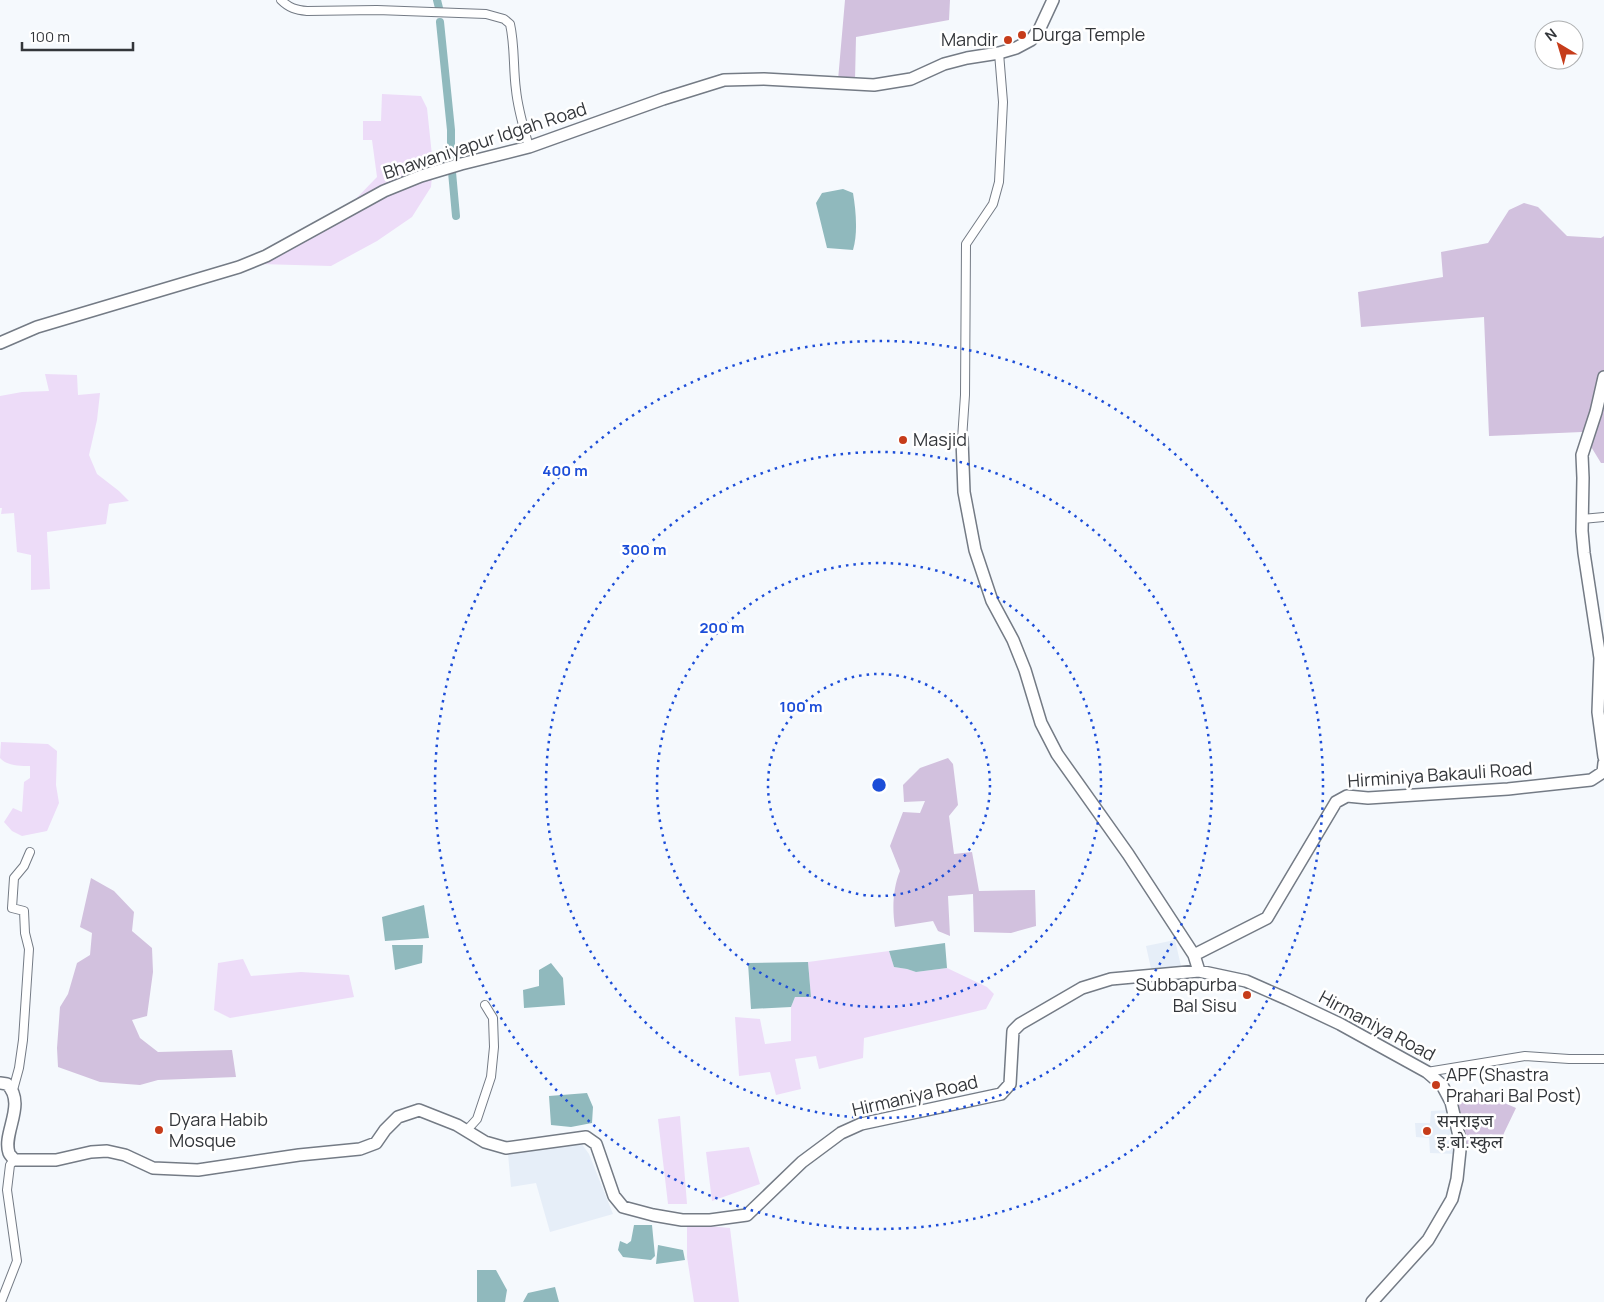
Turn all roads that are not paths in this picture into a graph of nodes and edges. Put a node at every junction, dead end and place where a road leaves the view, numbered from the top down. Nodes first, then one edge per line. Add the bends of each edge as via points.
1 (281, 0) edge
2 (1053, 0) edge
3 (999, 53) junction
4 (529, 147) junction
5 (0, 342) edge
6 (1604, 377) edge
7 (962, 439) joint
8 (1604, 517) edge
9 (1582, 519) junction
10 (1604, 757) edge
11 (1604, 763) edge
12 (30, 852) dead end
13 (1194, 956) junction
14 (1199, 971) junction
15 (485, 1005) dead end
16 (1604, 1060) edge
17 (1427, 1072) junction
18 (0, 1084) edge
19 (13, 1090) junction
20 (467, 1130) junction
21 (14, 1160) junction
22 (1, 1302) edge
23 (1372, 1302) edge

1 - 4 street via 286,6 307,11 486,14 504,19 510,24 516,90
2 - 3 street, Bhawaniyapur Idgah Road via 1032,40
3 - 4 street, Bhawaniyapur Idgah Road via 967,58 911,78 874,85 724,80
3 - 7 street via 1003,102 999,182 993,204 966,244
4 - 5 street, Bhawaniyapur Idgah Road via 421,176 384,191 266,256 239,267
6 - 9 street via 1582,455
7 - 13 street via 964,492 975,550 992,601 1014,640 1041,722 1057,754 1128,854
8 - 9 street
9 - 10 street via 1600,658 1598,712
11 - 13 street, Hirminiya Bakauli Road via 1603,772 1591,780 1508,789 1368,798 1347,796 1336,802 1267,918
12 - 19 street via 14,878 12,908 24,911 29,949 23,1040
13 - 14 street
14 - 17 street, Hirmaniya Road via 1246,981 1340,1024
14 - 20 street, Hirmaniya Road via 1111,979 1082,988 1013,1031 1010,1084 1001,1094 861,1124 841,1133 802,1162 748,1215 682,1220 623,1207 614,1196 596,1144 586,1136 506,1148 485,1142
15 - 20 street via 493,1018 490,1077 477,1119
16 - 17 street via 1525,1056
17 - 23 street, Hirmaniya Road via 1442,1085 1451,1102 1459,1136 1454,1192 1428,1240
18 - 19 street via 7,1084
19 - 21 street via 15,1104 9,1140
20 - 21 street, Hirmaniya Road via 419,1110 398,1116 376,1143 360,1149 299,1154 198,1170 153,1168 125,1154 106,1151 56,1160
21 - 22 street via 10,1165 6,1190 17,1262

